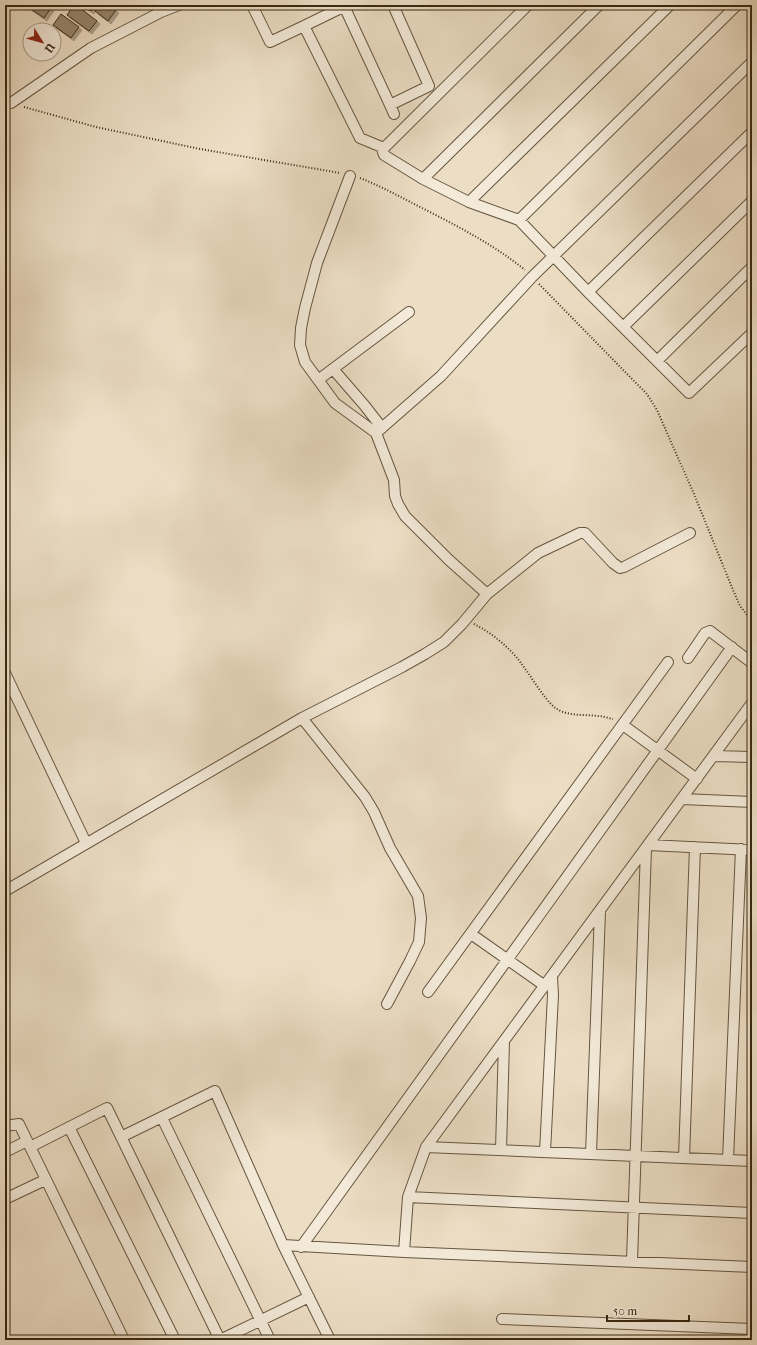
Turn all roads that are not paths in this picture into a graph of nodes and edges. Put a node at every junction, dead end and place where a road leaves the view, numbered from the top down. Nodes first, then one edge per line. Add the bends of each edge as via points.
1 (179, 5) edge
2 (252, 5) edge
3 (393, 5) edge
4 (528, 5) edge
5 (599, 5) edge
6 (670, 5) edge
7 (737, 5) edge
8 (346, 6) edge
9 (304, 26) junction
10 (752, 62) edge
11 (11, 103) road end
12 (752, 132) edge
13 (384, 148) junction
14 (350, 176) road end
15 (423, 179) junction
16 (752, 201) edge
17 (469, 202) junction
18 (519, 220) junction
19 (555, 257) junction
20 (752, 267) edge
21 (588, 292) junction
22 (408, 312) dead end
23 (623, 327) junction
24 (752, 333) edge
25 (657, 361) junction
26 (333, 369) junction
27 (318, 380) junction
28 (379, 431) junction
29 (690, 533) dead end
30 (487, 594) junction
31 (732, 647) junction
32 (688, 658) dead end
33 (668, 662) dead end
34 (752, 663) edge
35 (5, 673) edge
36 (752, 703) edge
37 (302, 718) junction
38 (623, 725) junction
39 (657, 750) junction
40 (714, 756) junction
41 (752, 757) edge
42 (696, 779) junction
43 (682, 799) junction
44 (752, 802) edge
45 (86, 843) junction
46 (647, 847) junction
47 (695, 847) junction
48 (741, 850) junction
49 (752, 850) edge
50 (5, 891) edge
51 (600, 911) junction
52 (471, 934) junction
53 (507, 960) junction
54 (552, 977) junction
55 (545, 986) junction
56 (428, 992) dead end
57 (387, 1004) dead end
58 (504, 1042) junction
59 (162, 1118) junction
60 (5, 1126) edge
61 (69, 1127) junction
62 (121, 1137) junction
63 (29, 1144) junction
64 (426, 1147) junction
65 (501, 1150) junction
66 (5, 1152) edge
67 (545, 1152) junction
68 (591, 1154) junction
69 (636, 1156) junction
70 (684, 1158) junction
71 (728, 1160) junction
72 (752, 1161) edge
73 (45, 1180) junction
74 (408, 1197) junction
75 (5, 1199) edge
76 (634, 1208) junction
77 (752, 1213) edge
78 (283, 1245) junction
79 (302, 1246) junction
80 (404, 1252) junction
81 (632, 1261) junction
82 (752, 1267) edge
83 (309, 1297) junction
84 (502, 1319) dead end
85 (261, 1320) junction
86 (752, 1329) edge
87 (124, 1340) edge
88 (175, 1340) edge
89 (220, 1340) edge
90 (270, 1340) edge
91 (330, 1340) edge

1 - 11 street via 91,48
2 - 9 street via 270,42
3 - 8 street via 429,86 392,109
4 - 13 street
5 - 15 street
6 - 17 street
7 - 18 street
8 - 9 street
9 - 13 street via 360,138
10 - 19 street
12 - 21 street
13 - 15 street via 384,155
14 - 27 street via 317,263 305,308 300,345 305,362
15 - 17 street
16 - 23 street
17 - 18 street
18 - 19 street
19 - 21 street
19 - 28 street via 532,278 442,376
20 - 25 street
21 - 23 street
22 - 26 street
23 - 25 street
24 - 25 street via 689,393
26 - 27 street
26 - 28 street via 365,406
27 - 28 street via 335,403
28 - 30 street via 394,480 395,496 405,516
29 - 30 street via 620,568 587,534 580,533 538,553
30 - 37 street via 444,642 402,667
31 - 32 street via 707,631
31 - 34 street
31 - 39 street
33 - 38 street
35 - 45 street
36 - 40 street
37 - 45 street
37 - 57 street via 365,797 390,848 418,896 421,918 419,942
38 - 39 street
38 - 52 street
39 - 42 street
39 - 53 street
40 - 41 street
40 - 42 street
42 - 43 street
43 - 44 street
43 - 46 street
45 - 50 street
46 - 47 street
46 - 51 street
46 - 69 street
47 - 48 street
47 - 70 street
48 - 49 street
48 - 71 street
51 - 54 street
51 - 68 street
52 - 53 street
52 - 56 street
53 - 55 street
53 - 79 street
54 - 55 street
54 - 67 street
55 - 58 street
58 - 64 street
58 - 65 street
59 - 62 street
59 - 78 street via 215,1091
59 - 85 street
60 - 63 street via 19,1124
61 - 62 street via 107,1108
61 - 63 street
61 - 88 street
62 - 89 street
63 - 66 street
63 - 73 street
64 - 65 street
64 - 74 street
65 - 67 street
67 - 68 street
68 - 69 street
69 - 70 street
69 - 76 street
70 - 71 street
71 - 72 street
73 - 75 street
73 - 87 street
74 - 76 street
74 - 80 street
76 - 77 street
76 - 81 street
78 - 79 street
78 - 83 street
79 - 80 street
80 - 81 street
81 - 82 street
83 - 85 street
83 - 91 street
84 - 86 street
85 - 89 street
85 - 90 street

